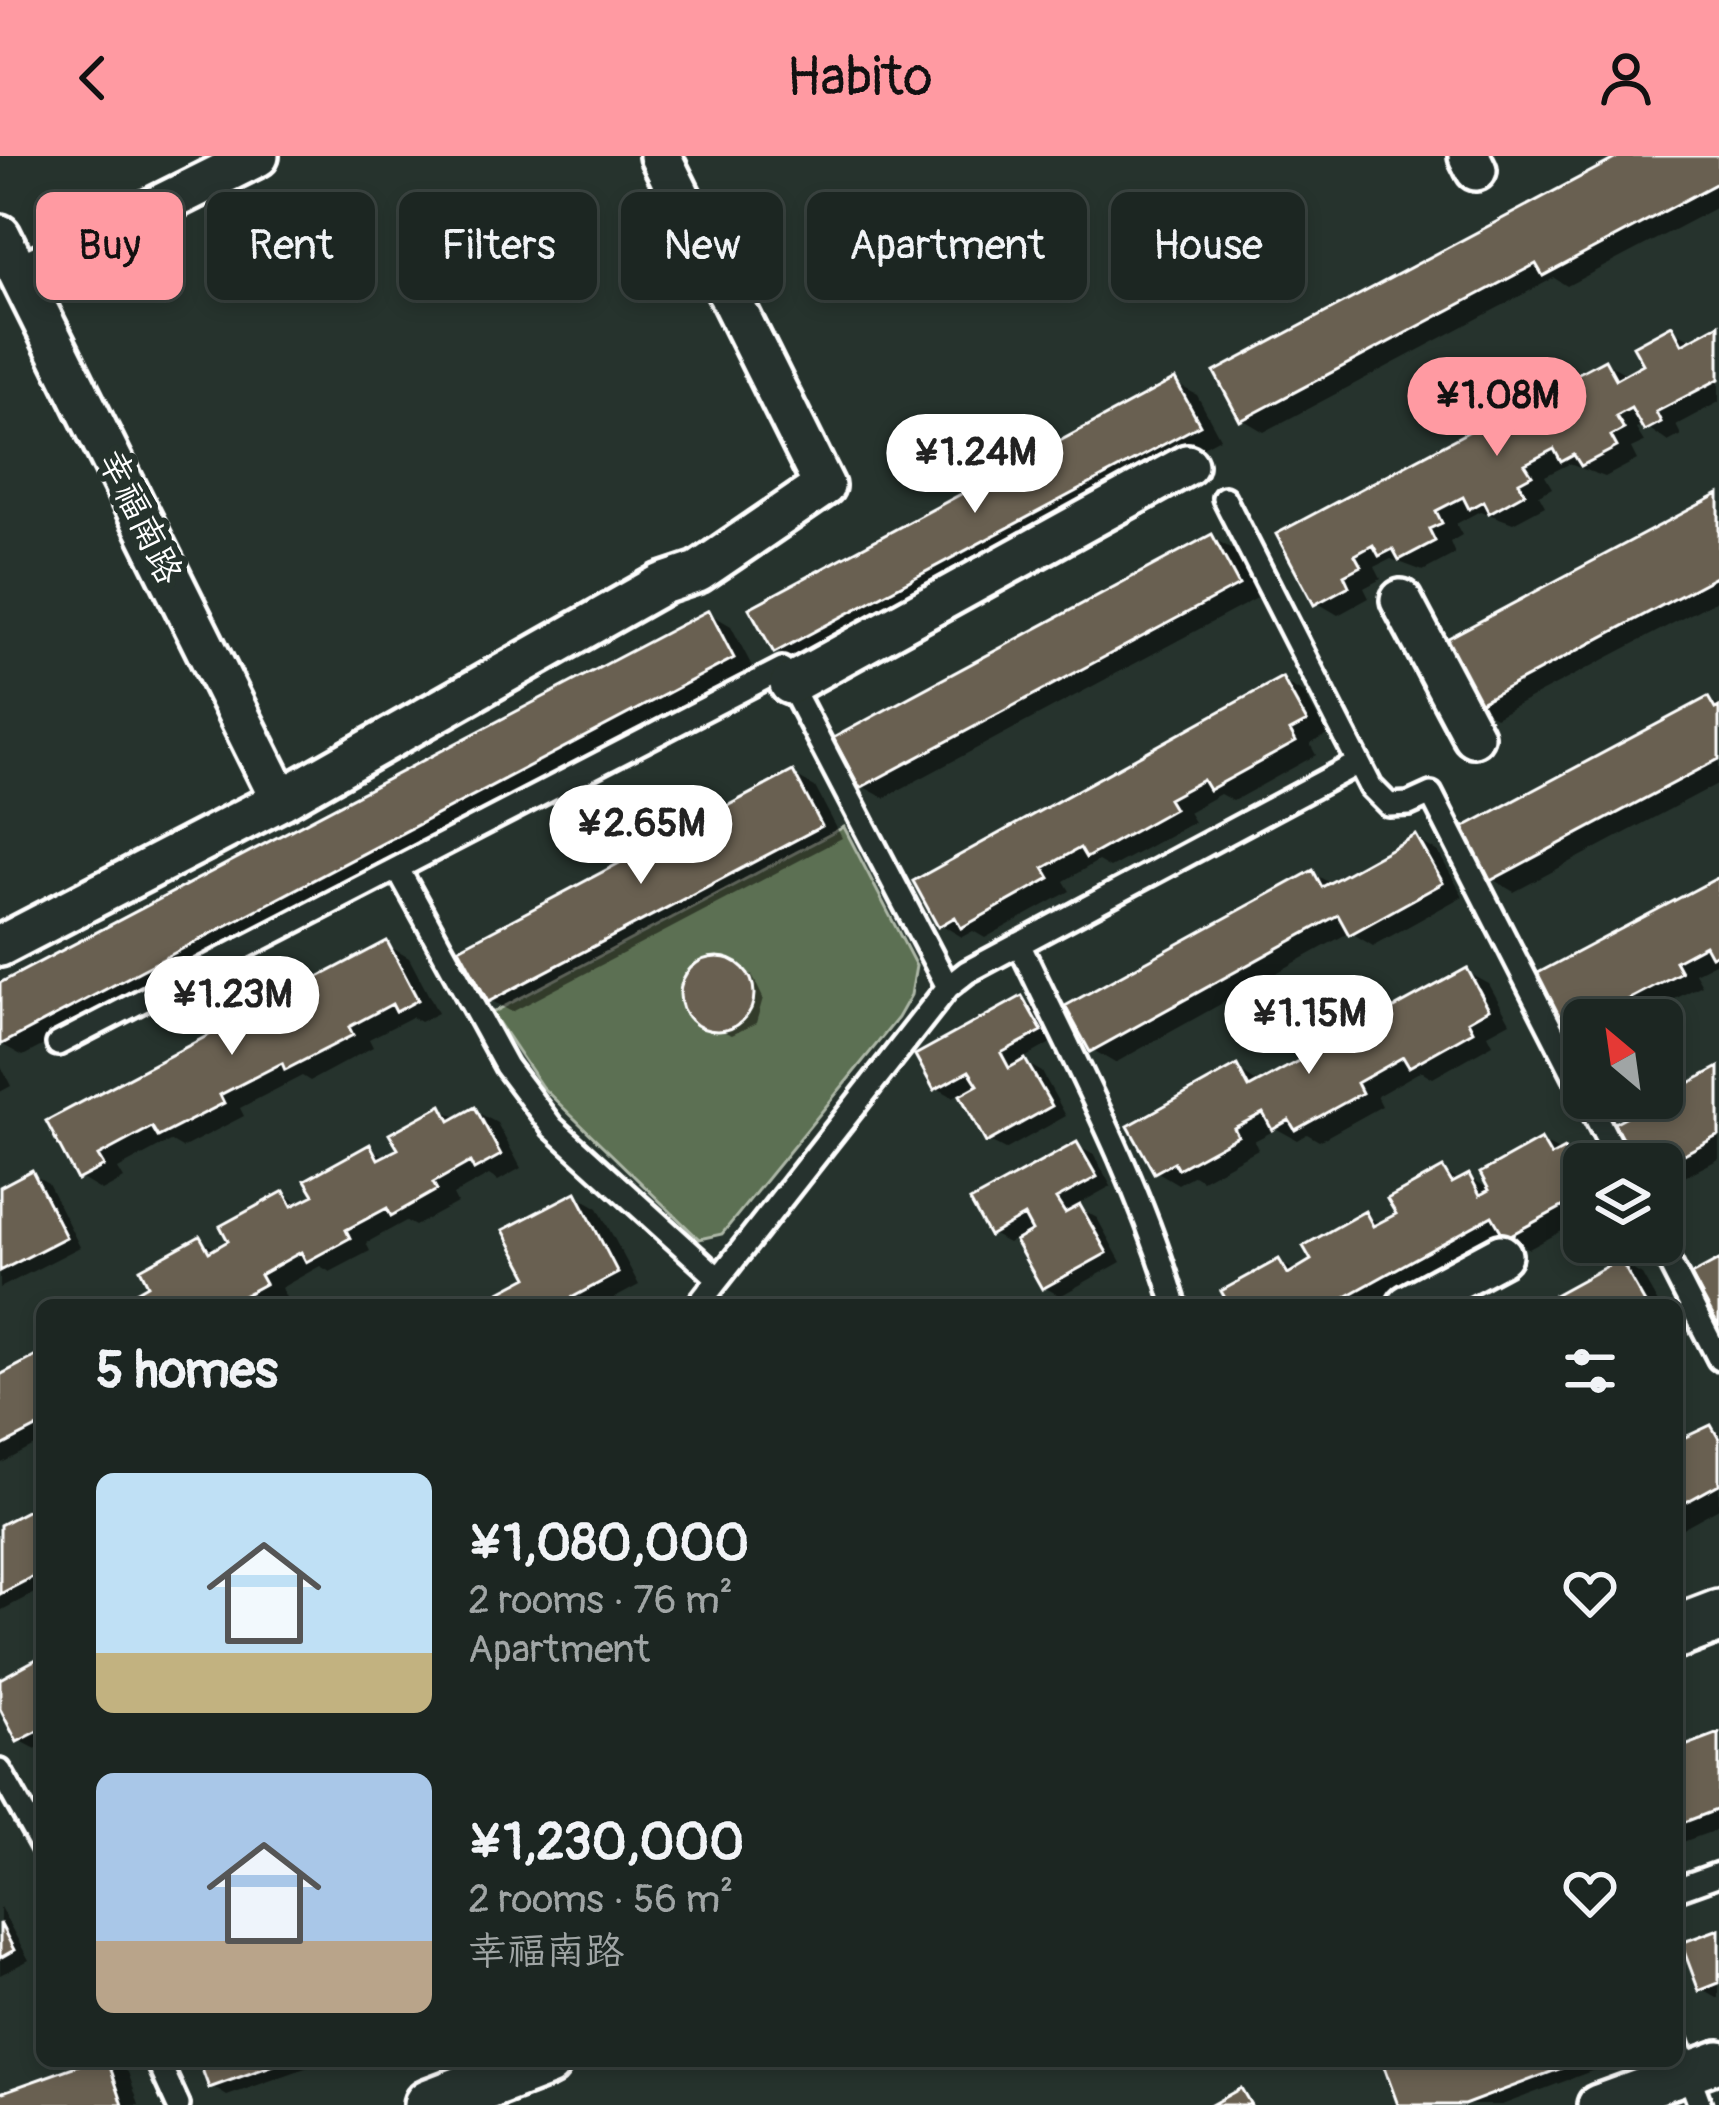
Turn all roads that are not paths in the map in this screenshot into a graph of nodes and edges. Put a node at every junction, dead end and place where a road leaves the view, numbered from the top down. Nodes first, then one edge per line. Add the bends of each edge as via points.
1 (258, 156) edge
2 (660, 156) edge
3 (0, 235) edge
4 (20, 274) junction
5 (1187, 465) dead end
6 (1223, 498) dead end
7 (1402, 600) dead end
8 (790, 683) junction
9 (1473, 736) dead end
10 (1358, 763) junction
11 (281, 800) junction
12 (399, 871) junction
13 (1019, 944) junction
14 (0, 946) edge
15 (948, 987) junction
16 (58, 1044) dead end
17 (1563, 1053) edge
18 (1501, 1255) dead end
19 (1670, 1263) edge
20 (718, 1278) junction
21 (702, 1299) edge
22 (1173, 1299) edge
23 (1419, 1299) edge
24 (1719, 1359) edge
25 (1719, 1616) edge
26 (1683, 1629) edge
27 (0, 1771) edge
28 (36, 1835) edge
29 (1719, 1874) edge
30 (1683, 1887) edge
31 (161, 2067) edge
32 (529, 2067) edge
33 (1696, 2071) edge
34 (178, 2105) edge
35 (430, 2105) edge
36 (1598, 2105) edge

1 - 4 street
2 - 11 street via 824,485 698,572 662,584
3 - 4 street, 幸福南路
4 - 11 street, 幸福南路
5 - 8 street
6 - 10 lane
7 - 9 street
8 - 12 lane via 782,669
8 - 15 lane
10 - 13 lane
10 - 17 lane via 1389,805 1432,794
11 - 14 street
12 - 16 lane
12 - 20 lane via 506,1066 551,1127
13 - 15 lane
13 - 22 lane via 1116,1147
15 - 20 lane
18 - 23 street
19 - 24 lane
20 - 21 lane
25 - 26 street
27 - 28 lane
29 - 30 lane
31 - 34 lane
32 - 35 street
33 - 36 street

